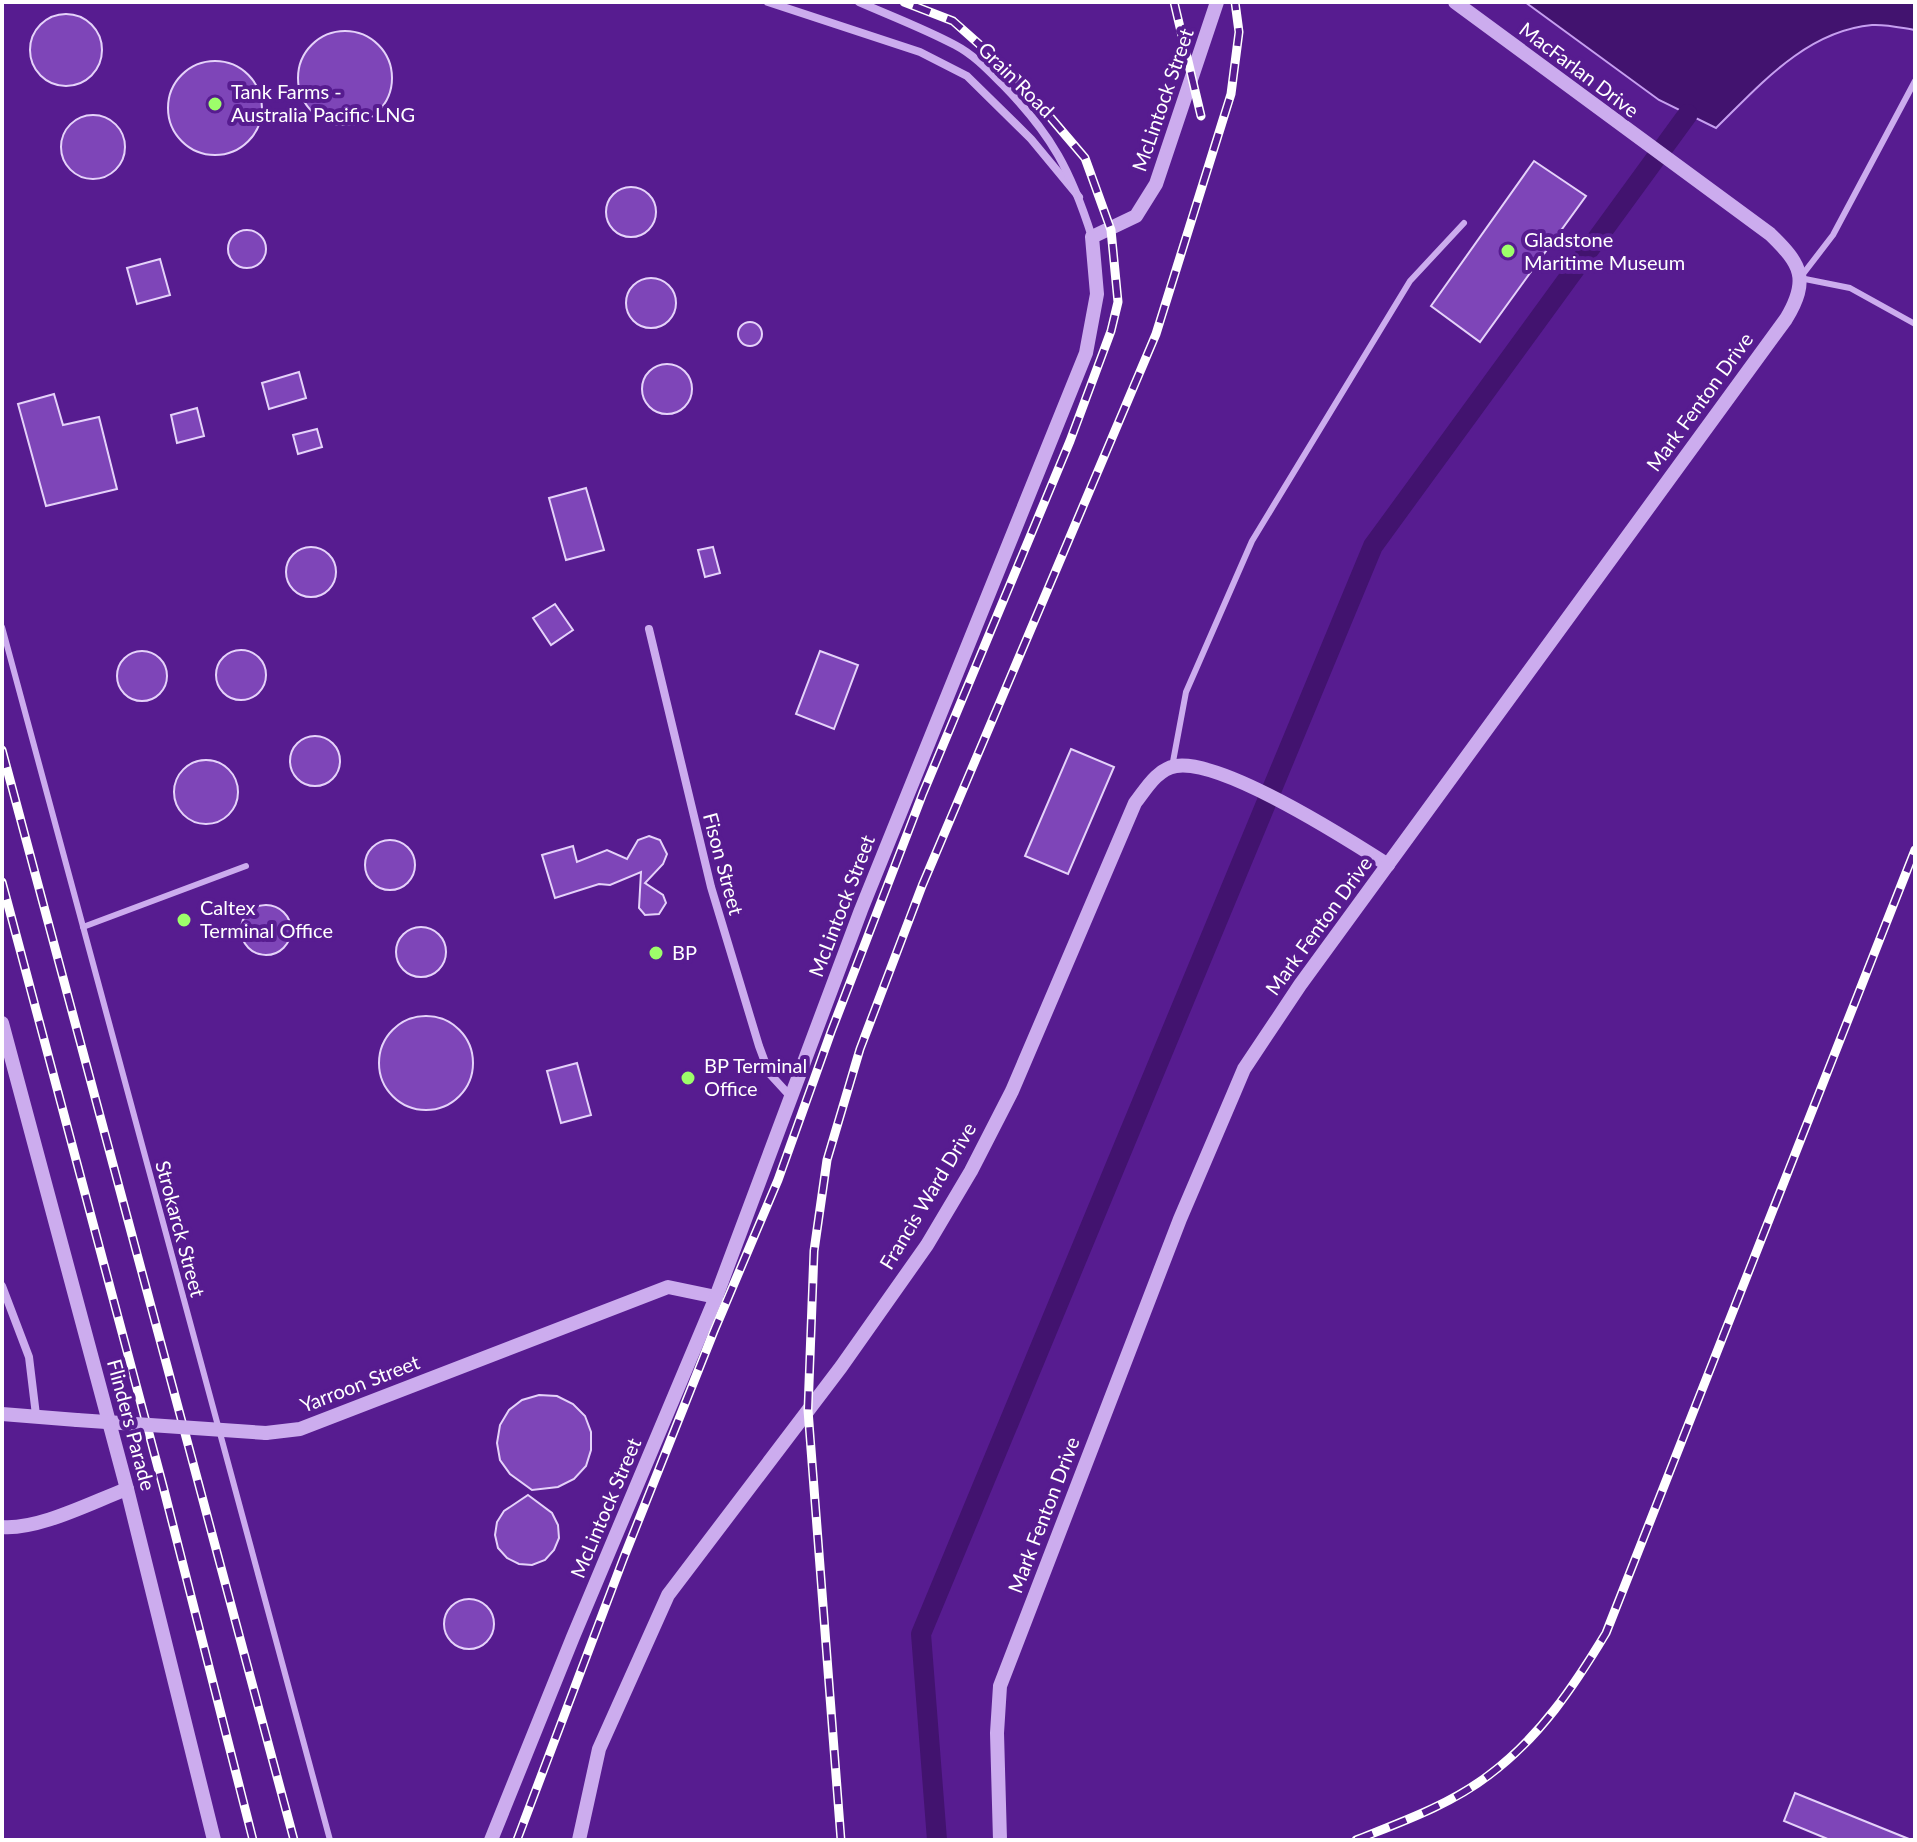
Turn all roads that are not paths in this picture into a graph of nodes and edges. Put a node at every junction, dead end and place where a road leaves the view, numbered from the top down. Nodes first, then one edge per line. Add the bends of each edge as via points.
1 (768, 2) edge
2 (859, 2) edge
3 (1217, 2) edge
4 (1455, 2) edge
5 (1915, 81) edge
6 (1079, 197) junction
7 (1464, 223) dead end
8 (1092, 237) junction
9 (1800, 278) junction
10 (1915, 324) edge
11 (2, 627) edge
12 (649, 629) dead end
13 (1172, 767) junction
14 (1388, 865) junction
15 (246, 866) dead end
16 (83, 927) junction
17 (2, 1023) edge
18 (792, 1097) junction
19 (2, 1286) edge
20 (716, 1297) junction
21 (2, 1414) edge
22 (36, 1415) junction
23 (127, 1489) junction
24 (2, 1527) edge
25 (214, 1840) edge
26 (330, 1840) edge
27 (491, 1840) edge
28 (579, 1840) edge
29 (1000, 1840) edge

1 - 6 street via 920,52 967,76 1031,139
2 - 6 street, Grain Road via 957,46 981,63 1051,138
3 - 8 street, McLintock Street via 1156,184 1136,216
4 - 9 street, MacFarlan Drive via 1770,234 1797,262
5 - 9 lane via 1833,235
6 - 8 street, Grain Road
7 - 13 lane via 1410,281 1252,541 1186,692
8 - 18 street, McLintock Street via 1097,294 1086,353 861,910
9 - 10 lane via 1850,288
9 - 14 street, Mark Fenton Drive via 1786,319
11 - 16 lane, Strokarck Street
12 - 18 street, Fison Street via 711,887 759,1046 769,1073
13 - 14 street via 1194,765 1248,787 1317,820
13 - 28 street, Francis Ward Drive via 1135,803 1012,1091 927,1245 668,1595 599,1749
14 - 29 street, Mark Fenton Drive via 1244,1069 1180,1219 1000,1686
15 - 16 lane
16 - 26 lane, Strokarck Street
17 - 23 street, Flinders Parade
18 - 20 street, McLintock Street
19 - 22 street via 29,1357
20 - 22 street, Yarroon Street, bridge via 668,1287 300,1429 266,1433
20 - 27 street, McLintock Street
21 - 22 street, Yarroon Street
23 - 24 street via 60,1515
23 - 25 street, Flinders Parade

